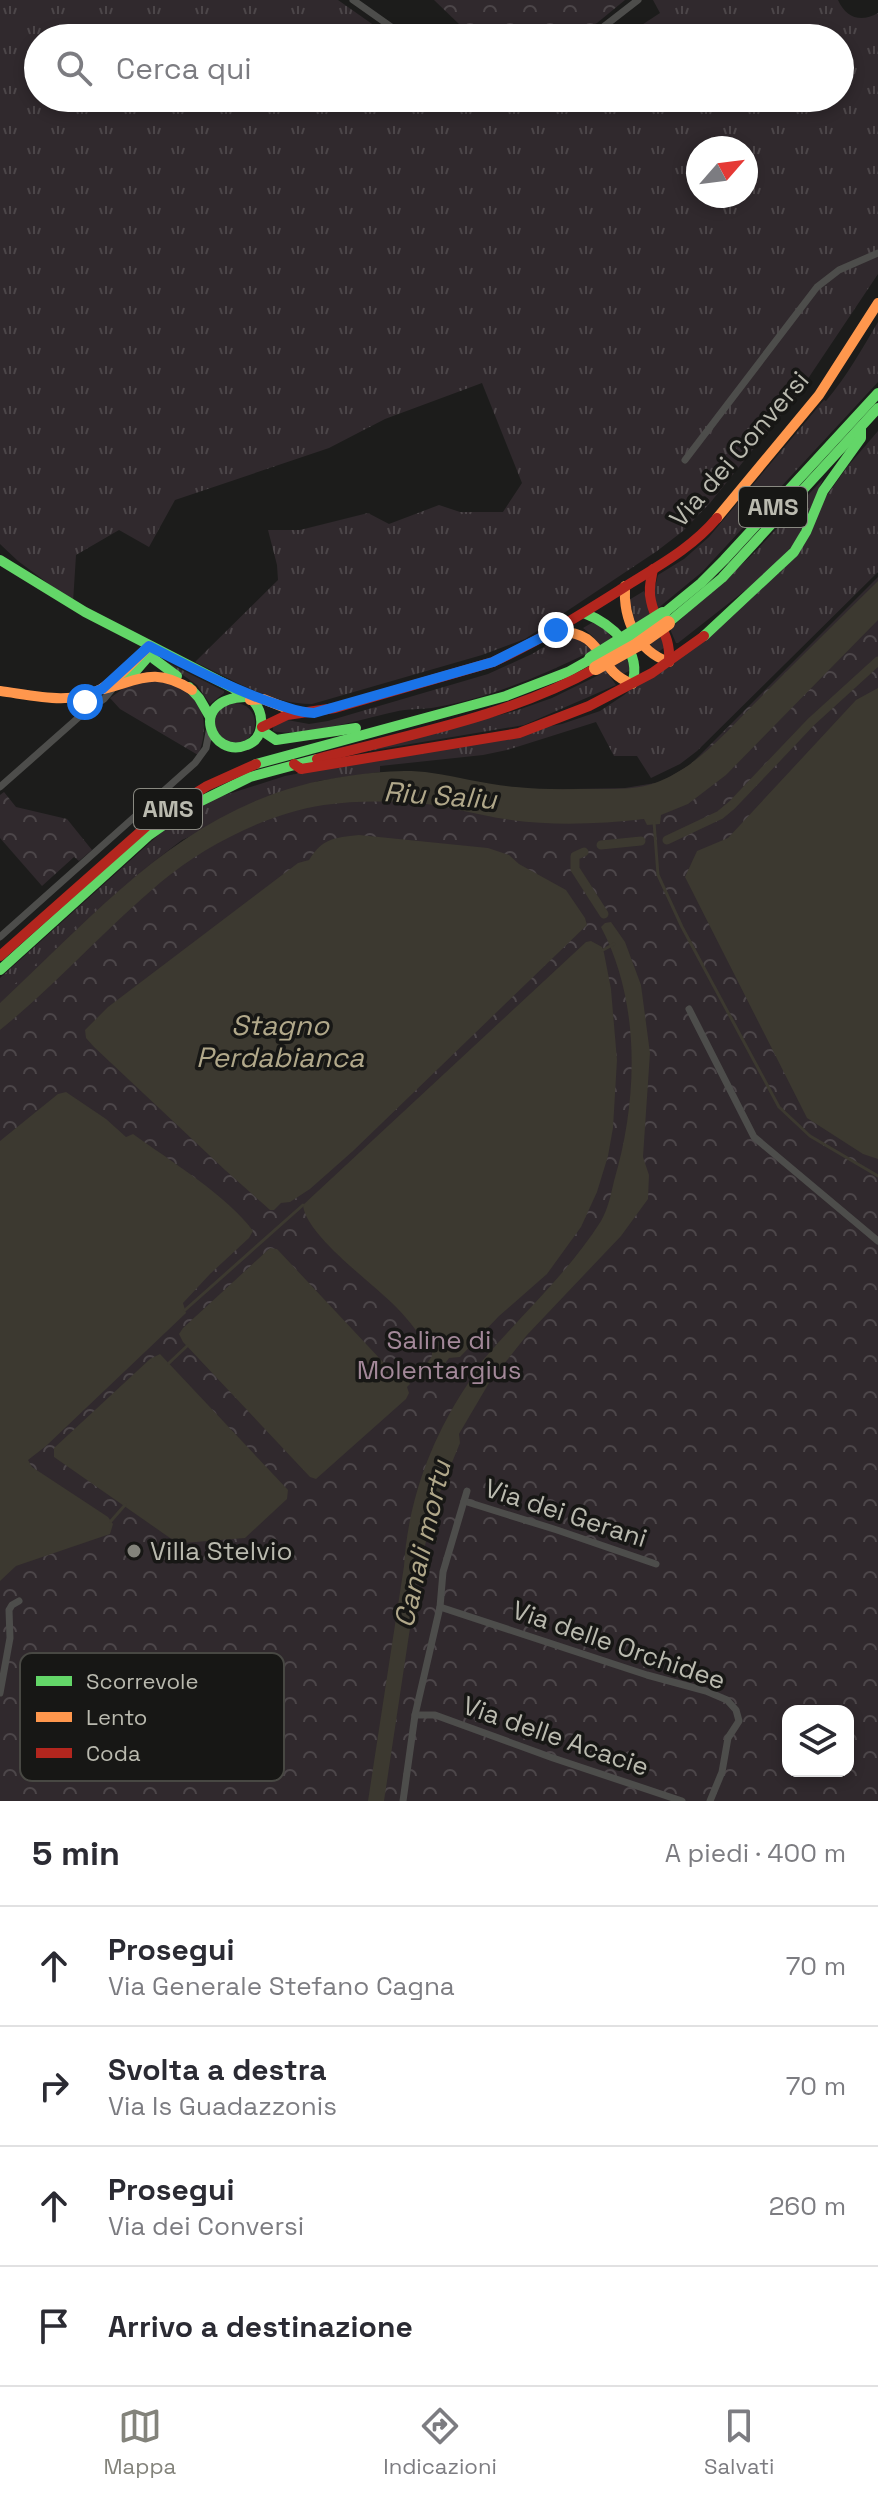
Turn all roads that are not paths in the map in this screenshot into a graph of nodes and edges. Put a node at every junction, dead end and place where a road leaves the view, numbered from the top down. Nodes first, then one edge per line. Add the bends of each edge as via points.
1 (353, 0) edge
2 (638, 0) edge
3 (387, 24) edge
4 (607, 24) edge
5 (878, 253) edge
6 (878, 303) edge
7 (878, 393) edge
8 (878, 408) edge
9 (861, 428) junction
10 (685, 460) dead end
11 (0, 560) edge
12 (653, 569) junction
13 (625, 586) junction
14 (584, 613) junction
15 (666, 618) junction
16 (556, 630) junction
17 (149, 646) junction
18 (669, 662) junction
19 (594, 664) junction
20 (632, 684) junction
21 (115, 685) junction
22 (192, 690) junction
23 (0, 691) edge
24 (84, 696) junction
25 (248, 696) junction
26 (298, 713) junction
27 (79, 717) junction
28 (210, 722) junction
29 (262, 728) junction
30 (375, 731) junction
31 (294, 764) junction
32 (0, 787) edge
33 (0, 937) edge
34 (0, 956) edge
35 (0, 970) edge
36 (689, 1009) dead end
37 (878, 1241) edge
38 (467, 1491) dead end
39 (464, 1501) junction
40 (656, 1564) dead end
41 (19, 1601) dead end
42 (440, 1607) junction
43 (0, 1693) edge
44 (415, 1715) junction
45 (403, 1801) edge
46 (682, 1801) edge
47 (710, 1801) edge

1 - 3 street
2 - 4 street
5 - 10 street, Via dei Conversi via 839,270 817,287
6 - 12 main road, Via dei Conversi via 819,395 707,530
7 - 15 main road, AMS
8 - 9 main road, AMS
9 - 15 main road, AMS via 722,578
9 - 18 main road via 861,438 823,491 794,552 712,630
11 - 17 main road via 60,600
12 - 13 main road, Via dei Conversi
12 - 18 main road via 648,596 670,642
13 - 14 main road, Via dei Conversi
13 - 18 main road via 623,600 631,626 647,651
14 - 16 main road, Via dei Conversi
14 - 20 main road via 604,621 630,652 637,676
15 - 19 main road, AMS, bridge via 637,645
16 - 20 main road via 592,641 620,681
16 - 26 main road, Via dei Conversi via 493,662 335,708
17 - 21 main road
17 - 21 main road via 147,658
17 - 22 main road via 156,662
17 - 25 main road
18 - 20 main road
19 - 30 main road, AMS via 506,696
19 - 31 main road, AMS via 569,683 510,707
20 - 31 main road via 519,733 301,769
21 - 22 main road via 159,675
21 - 24 main road
21 - 27 street
22 - 28 main road
23 - 24 main road
24 - 27 street
25 - 26 main road
25 - 28 main road via 225,698 215,705
25 - 29 main road via 261,713
26 - 29 main road, Via dei Conversi via 272,718
27 - 32 street
28 - 29 main road via 216,740 232,749 249,745
28 - 33 street via 206,748 195,763
29 - 30 main road via 276,740 363,726
30 - 34 main road, AMS via 261,762 178,802
31 - 35 main road, AMS via 238,782 167,821
36 - 37 street via 754,1137
38 - 39 street
39 - 40 street, Via dei Gerani
39 - 42 street via 443,1572
41 - 43 street via 9,1610 10,1638
42 - 44 street
42 - 47 street, Via delle Orchidee via 727,1700 739,1721 728,1738
44 - 45 street
44 - 46 street, Via delle Acacie via 435,1715

